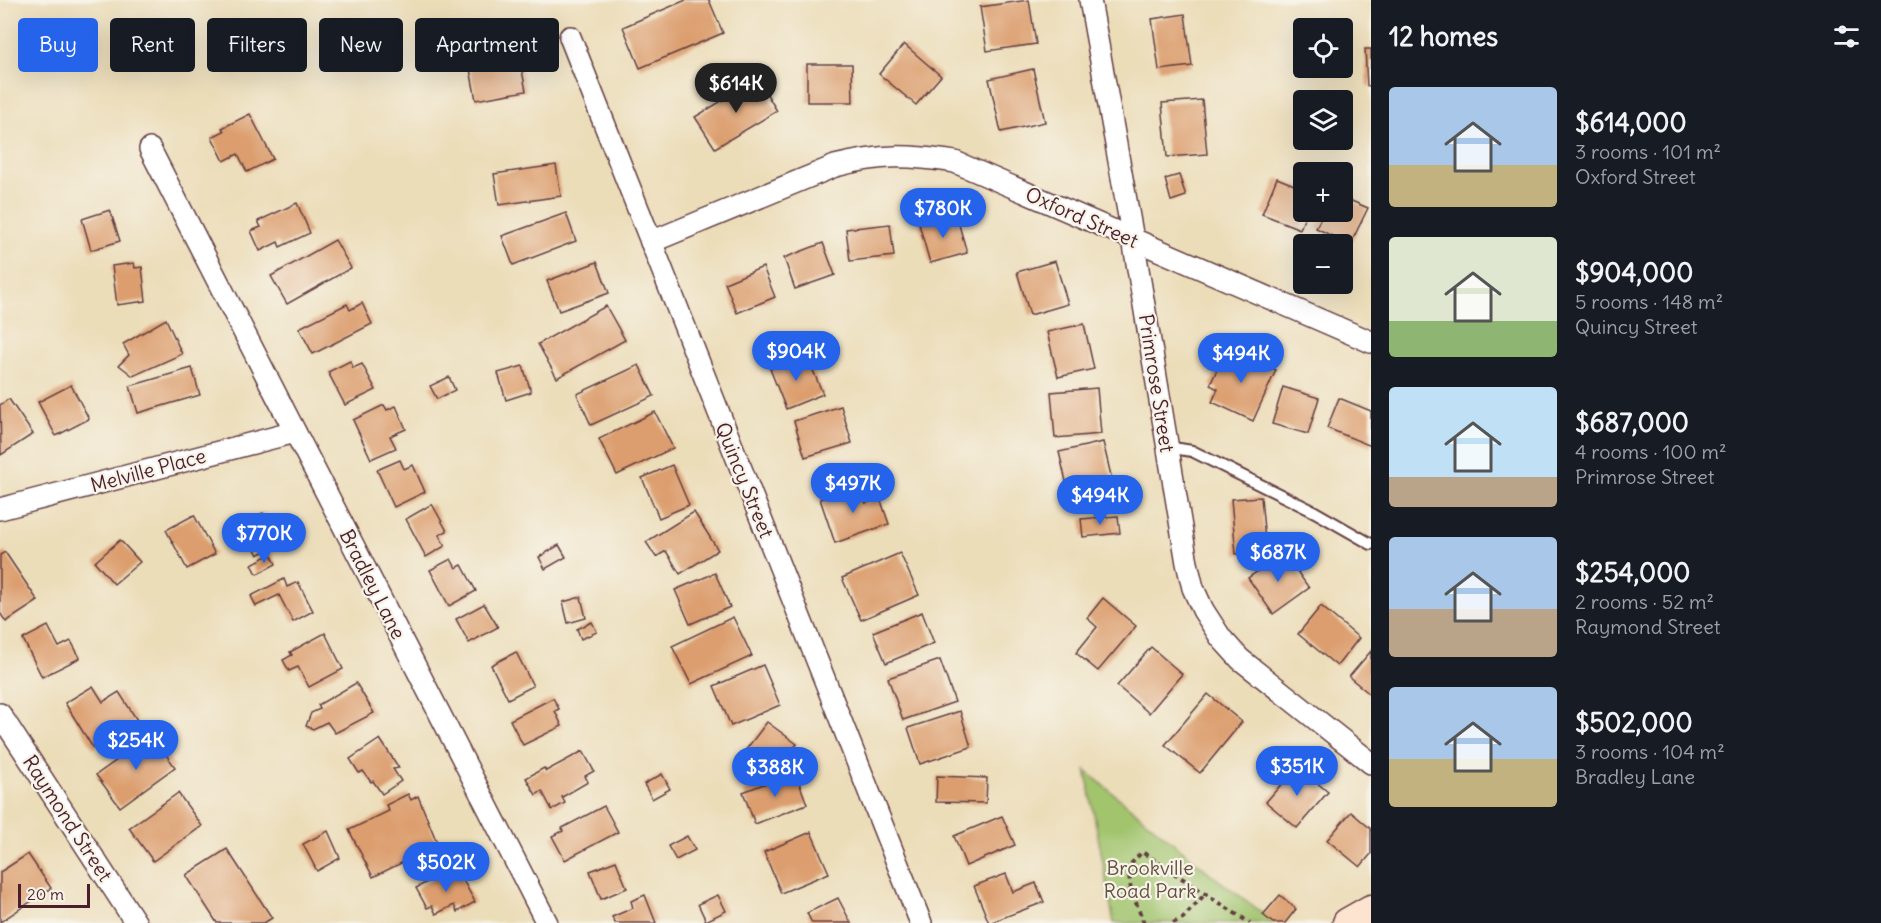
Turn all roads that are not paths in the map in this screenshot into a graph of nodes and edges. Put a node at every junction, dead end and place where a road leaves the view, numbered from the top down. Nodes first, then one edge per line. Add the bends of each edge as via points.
1 (1090, 0) edge
2 (570, 37) dead end
3 (150, 149) dead end
4 (1133, 239) junction
5 (651, 242) junction
6 (1371, 342) edge
7 (295, 432) junction
8 (1167, 447) junction
9 (0, 509) edge
10 (1371, 544) edge
11 (0, 714) edge
12 (1371, 764) edge
13 (1371, 910) edge
14 (136, 923) edge
15 (547, 923) edge
16 (921, 923) edge
17 (1348, 923) edge

1 - 4 street, Primrose Street
2 - 5 street, Quincy Street
3 - 7 street, Bradley Lane
4 - 5 street, Oxford Street via 955,162 896,155 835,166
4 - 6 street, Oxford Street
4 - 8 street, Primrose Street
5 - 16 street, Quincy Street
7 - 9 street, Melville Place
7 - 15 street, Bradley Lane
8 - 10 lane via 1192,451
8 - 12 street, Primrose Street via 1187,563 1213,627 1240,659
11 - 14 street, Raymond Street
13 - 17 main road

